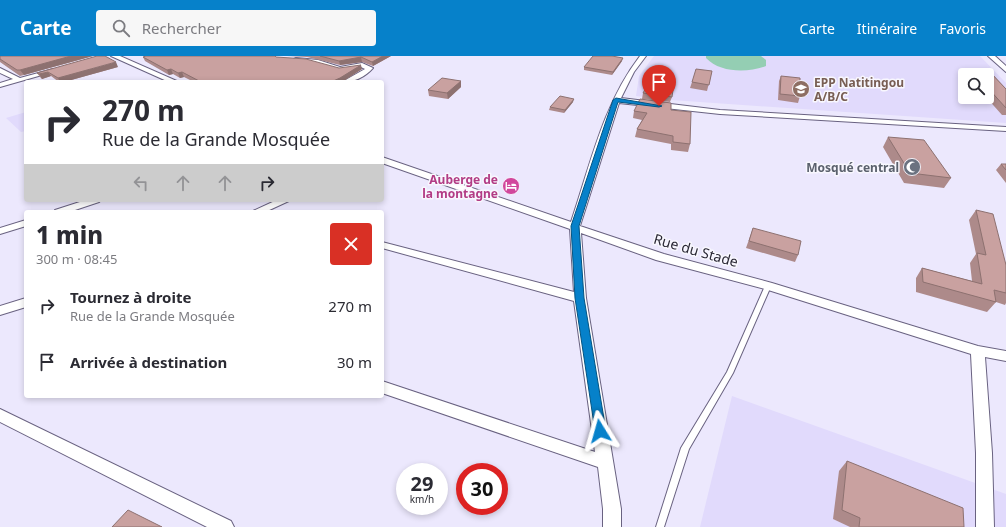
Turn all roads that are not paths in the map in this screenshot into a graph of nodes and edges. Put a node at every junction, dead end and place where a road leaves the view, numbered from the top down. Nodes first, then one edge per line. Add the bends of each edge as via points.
1 (114, 56) edge
2 (643, 56) edge
3 (991, 56) edge
4 (291, 60) edge
5 (62, 68) edge
6 (0, 70) edge
7 (1006, 70) edge
8 (18, 80) junction
9 (170, 80) edge
10 (350, 80) edge
11 (0, 85) edge
12 (616, 100) junction
13 (1006, 129) edge
14 (384, 162) edge
15 (90, 202) edge
16 (282, 202) edge
17 (65, 210) edge
18 (264, 210) edge
19 (24, 224) edge
20 (575, 226) junction
21 (0, 231) edge
22 (384, 246) edge
23 (768, 286) junction
24 (580, 298) junction
25 (24, 303) edge
26 (0, 311) edge
27 (978, 351) junction
28 (1006, 356) edge
29 (384, 388) edge
30 (0, 415) edge
31 (605, 462) junction
32 (225, 527) edge
33 (612, 527) edge
34 (660, 527) edge
35 (985, 527) edge

1 - 9 street
2 - 12 street
3 - 7 street
4 - 10 street via 318,62 340,69 362,65 370,68
5 - 8 street
6 - 8 street
8 - 11 street
12 - 13 street via 727,112
12 - 20 street
14 - 20 street, Rue du Stade
15 - 17 street
16 - 18 street
19 - 21 street
20 - 23 street, Rue du Stade via 660,257
20 - 24 street
22 - 24 street
23 - 27 street, Rue du Stade
23 - 34 lane via 730,373 685,448
24 - 31 street
25 - 26 street
27 - 28 street, Rue du Stade
27 - 35 street
29 - 31 street
30 - 32 street
31 - 33 street

